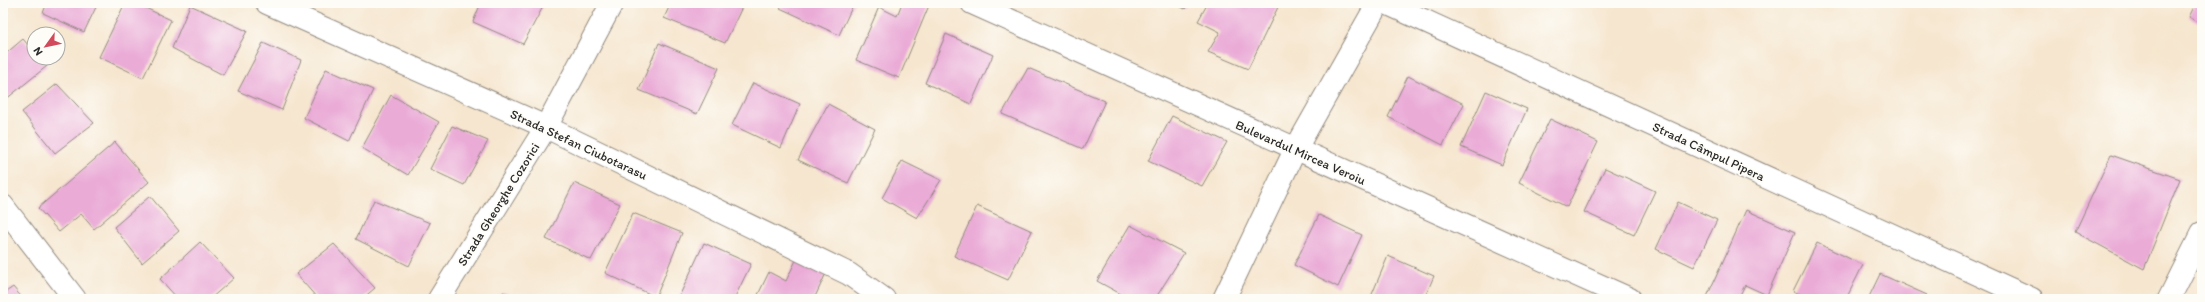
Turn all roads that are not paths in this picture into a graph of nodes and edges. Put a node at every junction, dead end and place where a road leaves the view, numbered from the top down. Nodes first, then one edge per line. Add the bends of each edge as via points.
1 (267, 3) edge
2 (612, 3) edge
3 (972, 3) edge
4 (1378, 3) edge
5 (1386, 3) edge
6 (546, 127) junction
7 (1295, 150) junction
8 (3, 206) edge
9 (2202, 233) edge
10 (1621, 297) edge
11 (75, 299) edge
12 (439, 299) edge
13 (884, 299) edge
14 (1224, 299) edge
15 (2032, 299) edge
16 (2169, 299) edge

1 - 6 street, Strada Stefan Ciubotarasu
2 - 6 street, Strada Gheorghe Cozorici
3 - 7 street, Bulevardul Mircea Veroiu
4 - 7 street
5 - 15 street, Strada Câmpul Pipera
6 - 12 street, Strada Gheorghe Cozorici
6 - 13 street, Strada Stefan Ciubotarasu via 849,274
7 - 10 street, Bulevardul Mircea Veroiu
7 - 14 street
8 - 11 street
9 - 16 street

